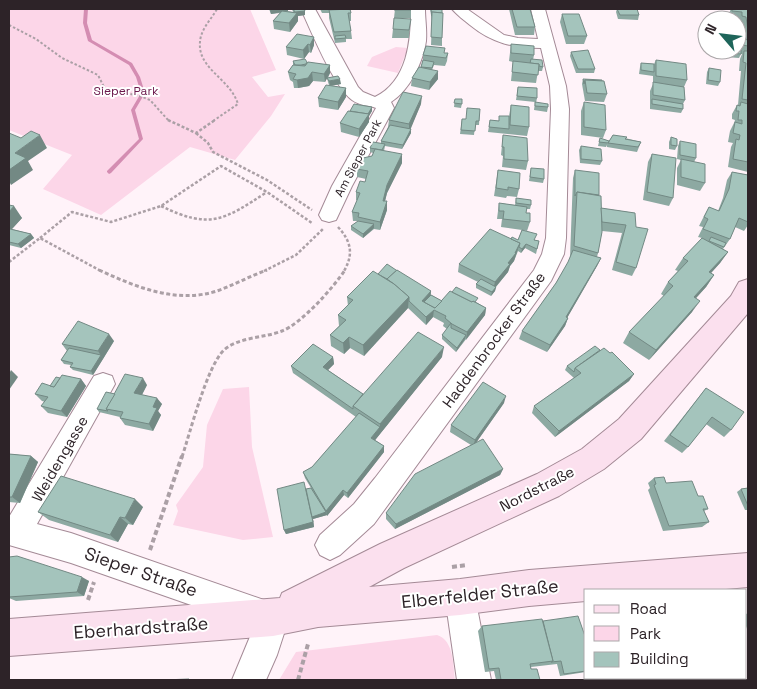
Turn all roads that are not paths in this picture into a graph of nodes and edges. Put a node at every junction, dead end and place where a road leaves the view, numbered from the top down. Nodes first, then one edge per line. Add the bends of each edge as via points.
1 (308, 9) edge
2 (418, 9) edge
3 (459, 9) edge
4 (538, 9) edge
5 (547, 44) junction
6 (382, 102) junction
7 (326, 222) road end
8 (748, 289) edge
9 (103, 384) dead end
10 (12, 532) edge
11 (330, 545) dead end
12 (748, 570) edge
13 (460, 577) junction
14 (273, 618) junction
15 (9, 638) edge
16 (249, 680) edge
17 (474, 680) edge

1 - 6 street, Am Sieper Park via 356,96
2 - 6 street, Am Sieper Park via 416,48 394,94
3 - 5 street via 496,38 514,43
4 - 5 street, Haddenbrocker Straße
5 - 11 street, Haddenbrocker Straße via 558,86 560,110 556,238 543,275 380,494 364,514
6 - 7 street, Am Sieper Park via 385,108
8 - 14 street, Nordstraße via 741,303 630,429 593,459 539,489 392,556
9 - 10 street, Weidengasse
10 - 14 street, Sieper Straße via 71,548
12 - 13 street, Elberfelder Straße via 529,588
13 - 14 street, Elberfelder Straße
13 - 17 street
14 - 15 street, Eberhardstraße
14 - 16 street

